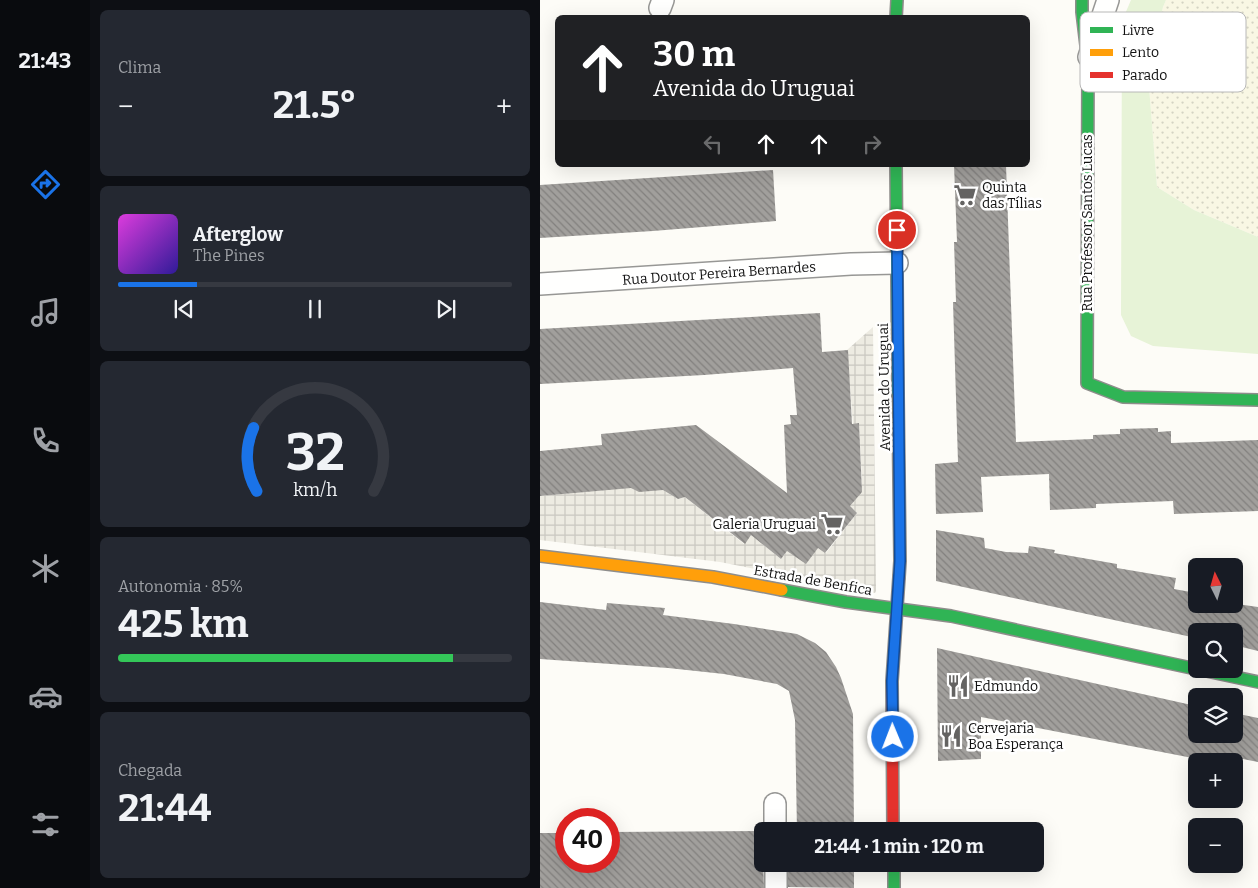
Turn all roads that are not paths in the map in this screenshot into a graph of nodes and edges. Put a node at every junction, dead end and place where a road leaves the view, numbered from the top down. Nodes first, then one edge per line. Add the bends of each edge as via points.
1 (897, 0) edge
2 (1108, 0) edge
3 (1104, 12) edge
4 (896, 15) edge
5 (1088, 92) edge
6 (896, 167) edge
7 (898, 263) junction
8 (540, 284) edge
9 (1258, 400) edge
10 (540, 556) edge
11 (897, 609) junction
12 (1188, 667) edge
13 (1239, 678) edge
14 (1258, 682) edge
15 (775, 804) dead end
16 (775, 822) edge
17 (894, 822) edge
18 (776, 872) edge
19 (894, 872) edge
20 (776, 888) edge
21 (894, 888) edge

1 - 4 street
2 - 3 street, Rua Professor Santos Lucas
5 - 9 street, Rua Professor Santos Lucas via 1087,383 1123,397
6 - 7 street, Avenida do Uruguai
7 - 8 street, Rua Doutor Pereira Bernardes
7 - 11 street, Avenida do Uruguai via 900,561
10 - 11 street, Estrada de Benfica via 713,577
11 - 12 street, Estrada de Benfica via 952,616
11 - 17 street, Avenida do Uruguai via 892,681
13 - 14 street, Estrada de Benfica
15 - 16 street
18 - 20 street
19 - 21 street

